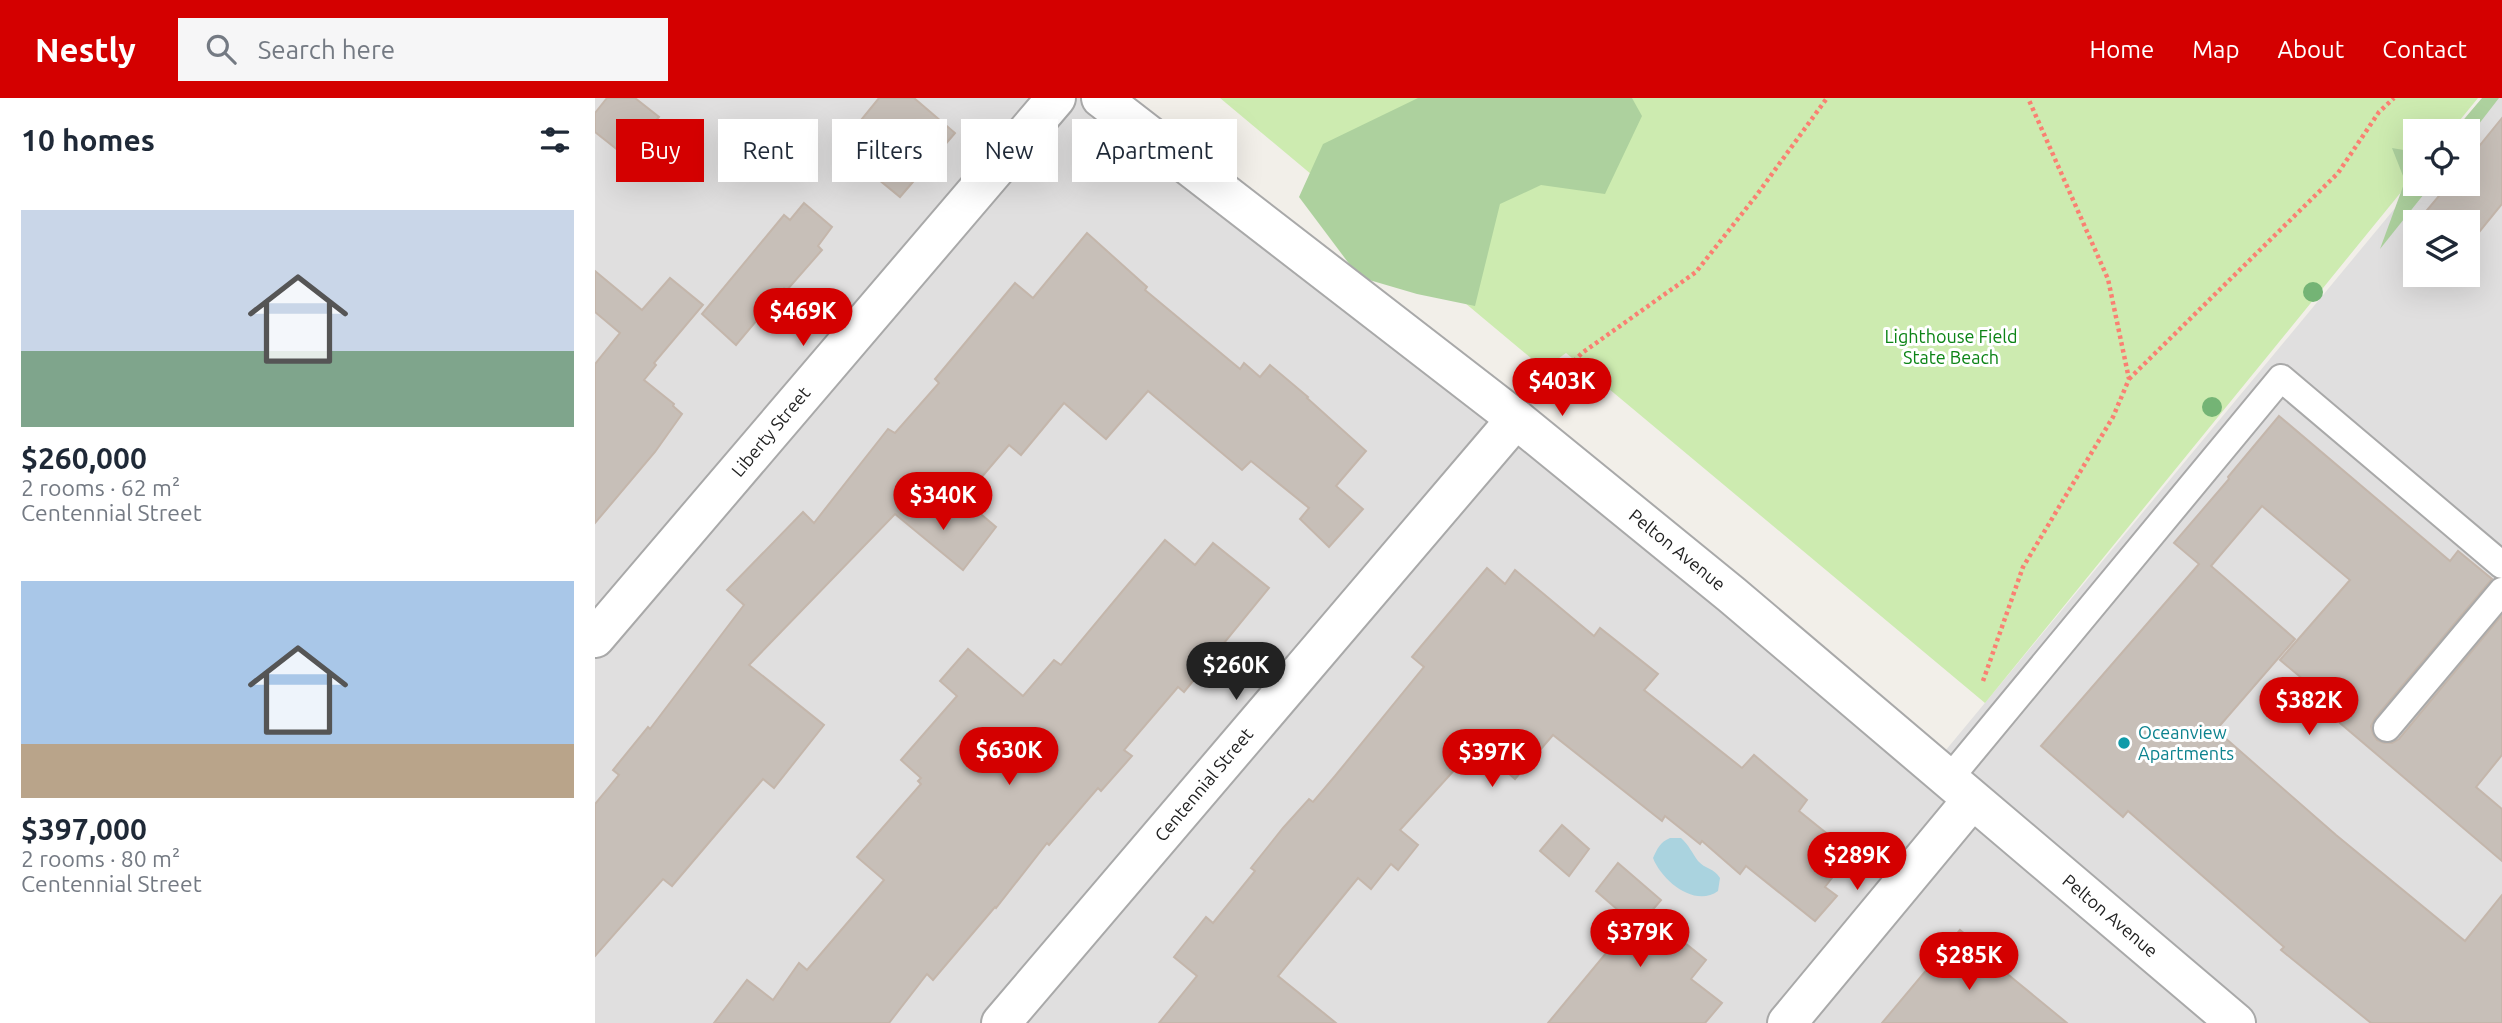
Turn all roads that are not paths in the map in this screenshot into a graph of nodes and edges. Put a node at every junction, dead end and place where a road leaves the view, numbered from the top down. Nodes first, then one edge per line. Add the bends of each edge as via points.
1 (1056, 98) edge
2 (1101, 98) edge
3 (1516, 419) junction
4 (2502, 565) edge
5 (2502, 591) edge
6 (595, 638) edge
7 (2387, 728) dead end
8 (1960, 790) junction
9 (1002, 1023) edge
10 (1787, 1023) edge
11 (2236, 1023) edge

1 - 6 street, Liberty Street
2 - 3 street, Pelton Avenue
3 - 8 street, Pelton Avenue
3 - 9 street, Centennial Street
4 - 8 lane via 2281,379
5 - 7 lane
8 - 10 street
8 - 11 street, Pelton Avenue

